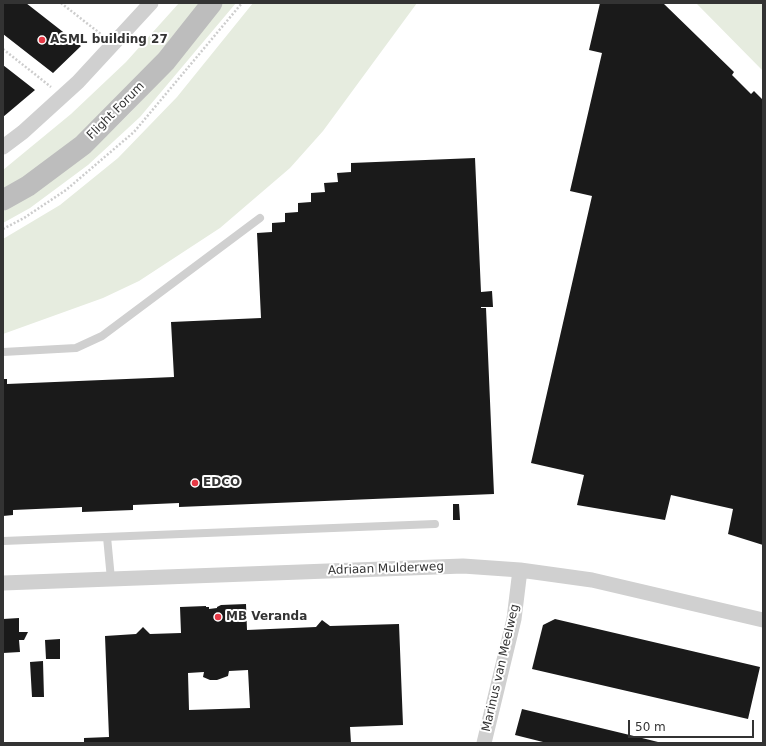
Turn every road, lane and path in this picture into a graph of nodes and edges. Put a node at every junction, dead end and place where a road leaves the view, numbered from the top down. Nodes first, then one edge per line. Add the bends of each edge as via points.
1 (61, 3) edge
2 (151, 3) edge
3 (212, 3) edge
4 (113, 43) junction
5 (3, 50) edge
6 (62, 96) junction
7 (3, 147) edge
8 (3, 200) edge
9 (260, 218) dead end
10 (3, 352) edge
11 (435, 524) dead end
12 (107, 537) junction
13 (3, 541) edge
14 (520, 570) junction
15 (111, 579) junction
16 (3, 583) edge
17 (763, 620) edge
18 (484, 743) edge

1 - 4 path
2 - 4 street
3 - 8 main road, Flight Forum via 166,61 83,145 28,186
4 - 6 street
5 - 6 path
6 - 7 street
9 - 10 lane via 102,336 76,348
11 - 12 lane
12 - 13 lane
12 - 15 lane
14 - 15 street, Adriaan Mulderweg via 463,566
14 - 17 street, Adriaan Mulderweg via 592,580
14 - 18 street, Marinus van Meelweg via 514,619
15 - 16 street, Adriaan Mulderweg

